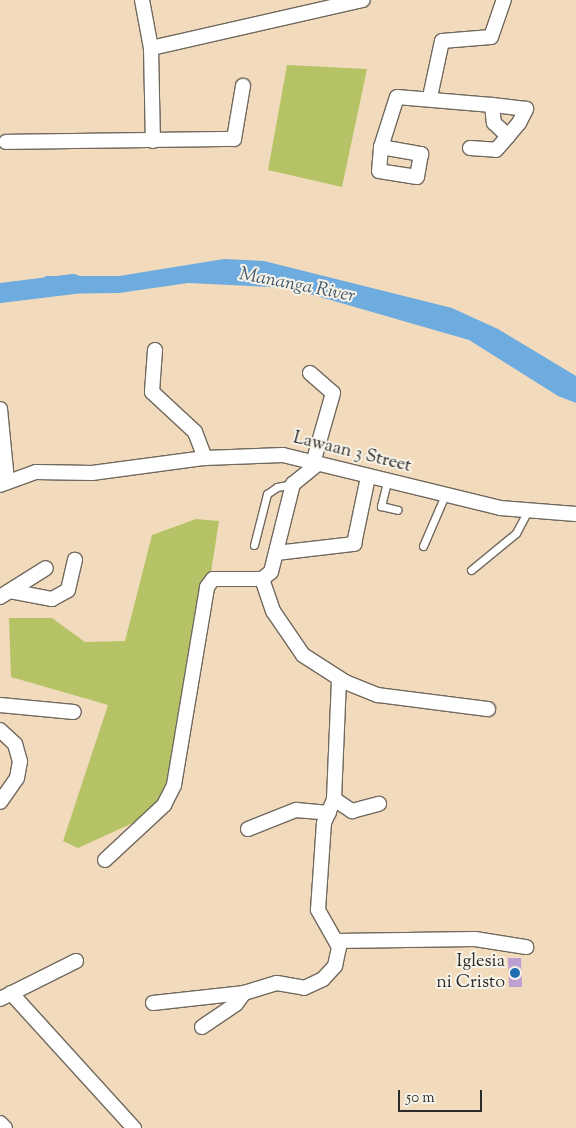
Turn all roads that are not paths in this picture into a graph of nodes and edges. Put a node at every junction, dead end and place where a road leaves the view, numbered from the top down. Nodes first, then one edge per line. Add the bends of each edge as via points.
1 (142, 0) edge
2 (363, 0) edge
3 (504, 0) edge
4 (151, 48) junction
5 (243, 86) dead end
6 (430, 97) junction
7 (492, 105) junction
8 (508, 136) junction
9 (152, 141) junction
10 (6, 142) dead end
11 (381, 147) dead end
12 (470, 148) dead end
13 (156, 350) dead end
14 (310, 373) dead end
15 (0, 409) edge
16 (205, 458) junction
17 (315, 463) junction
18 (368, 477) junction
19 (4, 482) edge
20 (387, 482) junction
21 (293, 484) junction
22 (445, 495) junction
23 (398, 510) dead end
24 (527, 512) junction
25 (576, 514) edge
26 (254, 545) dead end
27 (423, 546) dead end
28 (276, 553) junction
29 (74, 560) dead end
30 (46, 568) dead end
31 (471, 570) dead end
32 (262, 579) junction
33 (3, 595) edge
34 (340, 678) junction
35 (0, 705) edge
36 (488, 709) dead end
37 (74, 712) dead end
38 (0, 730) edge
39 (334, 799) junction
40 (0, 802) edge
41 (379, 804) dead end
42 (329, 812) junction
43 (248, 829) dead end
44 (105, 860) dead end
45 (336, 941) junction
46 (526, 947) dead end
47 (76, 961) dead end
48 (244, 993) junction
49 (6, 996) edge
50 (153, 1003) dead end
51 (202, 1027) dead end
52 (0, 1123) edge
53 (5, 1128) edge
54 (134, 1128) edge

1 - 4 street
2 - 4 street
3 - 6 street via 491,36 442,41
4 - 9 street
5 - 9 street via 234,140
6 - 7 street
6 - 11 street via 397,97
7 - 8 street via 494,123
7 - 8 street via 526,109
8 - 12 street via 496,150
9 - 10 street
13 - 16 street via 152,392 195,432
14 - 17 street via 332,393
15 - 19 street
16 - 17 street, Lawaan 3 Street via 284,455
16 - 19 street, Lawaan 3 Street via 92,472 36,472
17 - 18 street, Lawaan 3 Street
17 - 21 street
18 - 20 street, Lawaan 3 Street
18 - 28 street via 354,544
20 - 22 street, Lawaan 3 Street
20 - 23 lane via 381,506
21 - 26 lane via 277,487 267,494
21 - 28 street
22 - 24 street, Lawaan 3 Street
22 - 27 lane
24 - 25 street, Lawaan 3 Street
24 - 31 lane via 516,533
28 - 32 street via 271,572
29 - 33 street via 68,590 52,599
30 - 33 street
32 - 34 street via 273,611 303,655
32 - 44 street via 213,579 207,587 174,785 164,806
34 - 36 street via 378,695
34 - 39 street
35 - 37 street
38 - 40 street via 15,744 20,761 17,778
39 - 41 street via 352,811
39 - 42 street
42 - 43 street via 296,810
42 - 45 street via 324,823 318,910
45 - 46 street via 475,939
45 - 48 street via 339,957 335,966 313,985 277,983
47 - 49 street
48 - 50 street
48 - 51 street via 236,1004
49 - 54 street
52 - 53 street

